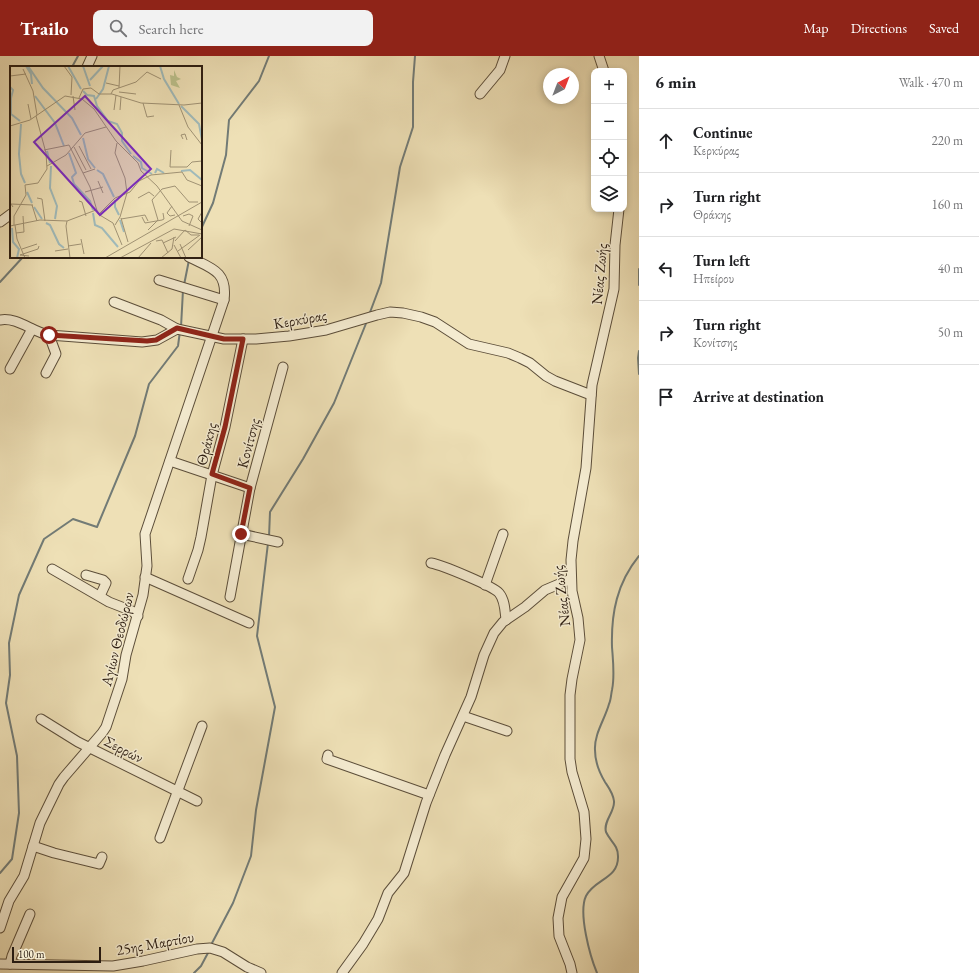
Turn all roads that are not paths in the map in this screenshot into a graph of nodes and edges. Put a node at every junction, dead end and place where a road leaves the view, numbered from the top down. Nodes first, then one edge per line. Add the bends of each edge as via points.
1 (92, 56) edge
2 (505, 56) edge
3 (599, 56) edge
4 (87, 66) edge
5 (603, 68) edge
6 (480, 94) dead end
7 (619, 212) edge
8 (10, 215) edge
9 (1, 220) edge
10 (191, 258) edge
11 (159, 280) dead end
12 (224, 300) junction
13 (114, 302) dead end
14 (0, 320) edge
15 (177, 328) junction
16 (32, 329) junction
17 (49, 335) junction
18 (211, 336) junction
19 (243, 339) junction
20 (283, 367) dead end
21 (10, 369) dead end
22 (46, 373) dead end
23 (591, 396) junction
24 (170, 461) junction
25 (212, 474) junction
26 (250, 488) junction
27 (241, 534) junction
28 (503, 534) dead end
29 (278, 542) dead end
30 (431, 563) dead end
31 (52, 569) dead end
32 (86, 575) dead end
33 (145, 577) junction
34 (188, 579) dead end
35 (571, 579) junction
36 (485, 585) junction
37 (100, 596) junction
38 (230, 598) dead end
39 (138, 616) junction
40 (506, 620) junction
41 (249, 623) dead end
42 (463, 716) junction
43 (41, 718) dead end
44 (202, 726) dead end
45 (507, 731) dead end
46 (90, 748) junction
47 (328, 755) dead end
48 (177, 791) junction
49 (429, 796) junction
50 (197, 801) dead end
51 (160, 838) dead end
52 (33, 846) junction
53 (102, 857) dead end
54 (30, 914) dead end
55 (2, 915) edge
56 (0, 928) edge
57 (0, 964) edge
58 (10, 964) junction
59 (262, 973) edge
60 (342, 973) edge
61 (572, 973) edge

1 - 4 street
2 - 6 street via 500,70
3 - 5 street
7 - 23 street, Νέας Ζωής via 614,295
8 - 9 street
10 - 12 street via 220,275 224,283
11 - 12 street
12 - 18 street, Αγίων Θεοδώρων
13 - 15 street, Κερκύρας
14 - 16 street via 14,321
15 - 17 street via 156,340 147,341
15 - 18 street, Κερκύρας
16 - 17 street
16 - 21 street
17 - 22 street via 56,354
18 - 19 street, Κερκύρας
18 - 24 street, Αγίων Θεοδώρων
19 - 23 street, Κερκύρας via 326,330 376,315 403,313 435,322 469,344 520,358 555,381
19 - 25 street, Θράκης via 225,427
20 - 26 street, Κονίτσης
23 - 35 street, Νέας Ζωής via 586,468 573,541
24 - 25 street
24 - 33 street, Αγίων Θεοδώρων via 146,534
25 - 26 street
25 - 34 street, Θράκης via 200,543
26 - 27 street, Κονίτσης
27 - 29 street
27 - 38 street, Κονίτσης
28 - 36 street
30 - 36 street
31 - 37 street
32 - 37 street via 99,578 106,584
33 - 39 street, Αγίων Θεοδώρων
33 - 41 street
35 - 40 street via 545,590
35 - 61 street, Νέας Ζωής via 580,640 570,695 570,759 584,812 586,839 584,858 562,897 558,918 559,936
36 - 40 street via 500,594 504,602
37 - 39 street
39 - 46 street, Αγίων Θεοδώρων via 110,716 102,733
40 - 42 street via 498,627 490,641
42 - 45 street
42 - 49 street
43 - 46 street, Σερρών
44 - 48 street
46 - 48 street, Σερρών
46 - 52 street, Αγίων Θεοδώρων via 59,784 40,823
47 - 49 street via 327,759
48 - 50 street, Σερρών
48 - 51 street
49 - 60 street via 404,873 388,893 378,919
52 - 53 street via 56,858 99,864
52 - 55 street, Αγίων Θεοδώρων via 24,876
54 - 58 street
55 - 56 street, Αγίων Θεοδώρων
57 - 58 street, 25ης Μαρτίου
58 - 59 street, 25ης Μαρτίου via 113,966 210,948 223,952

